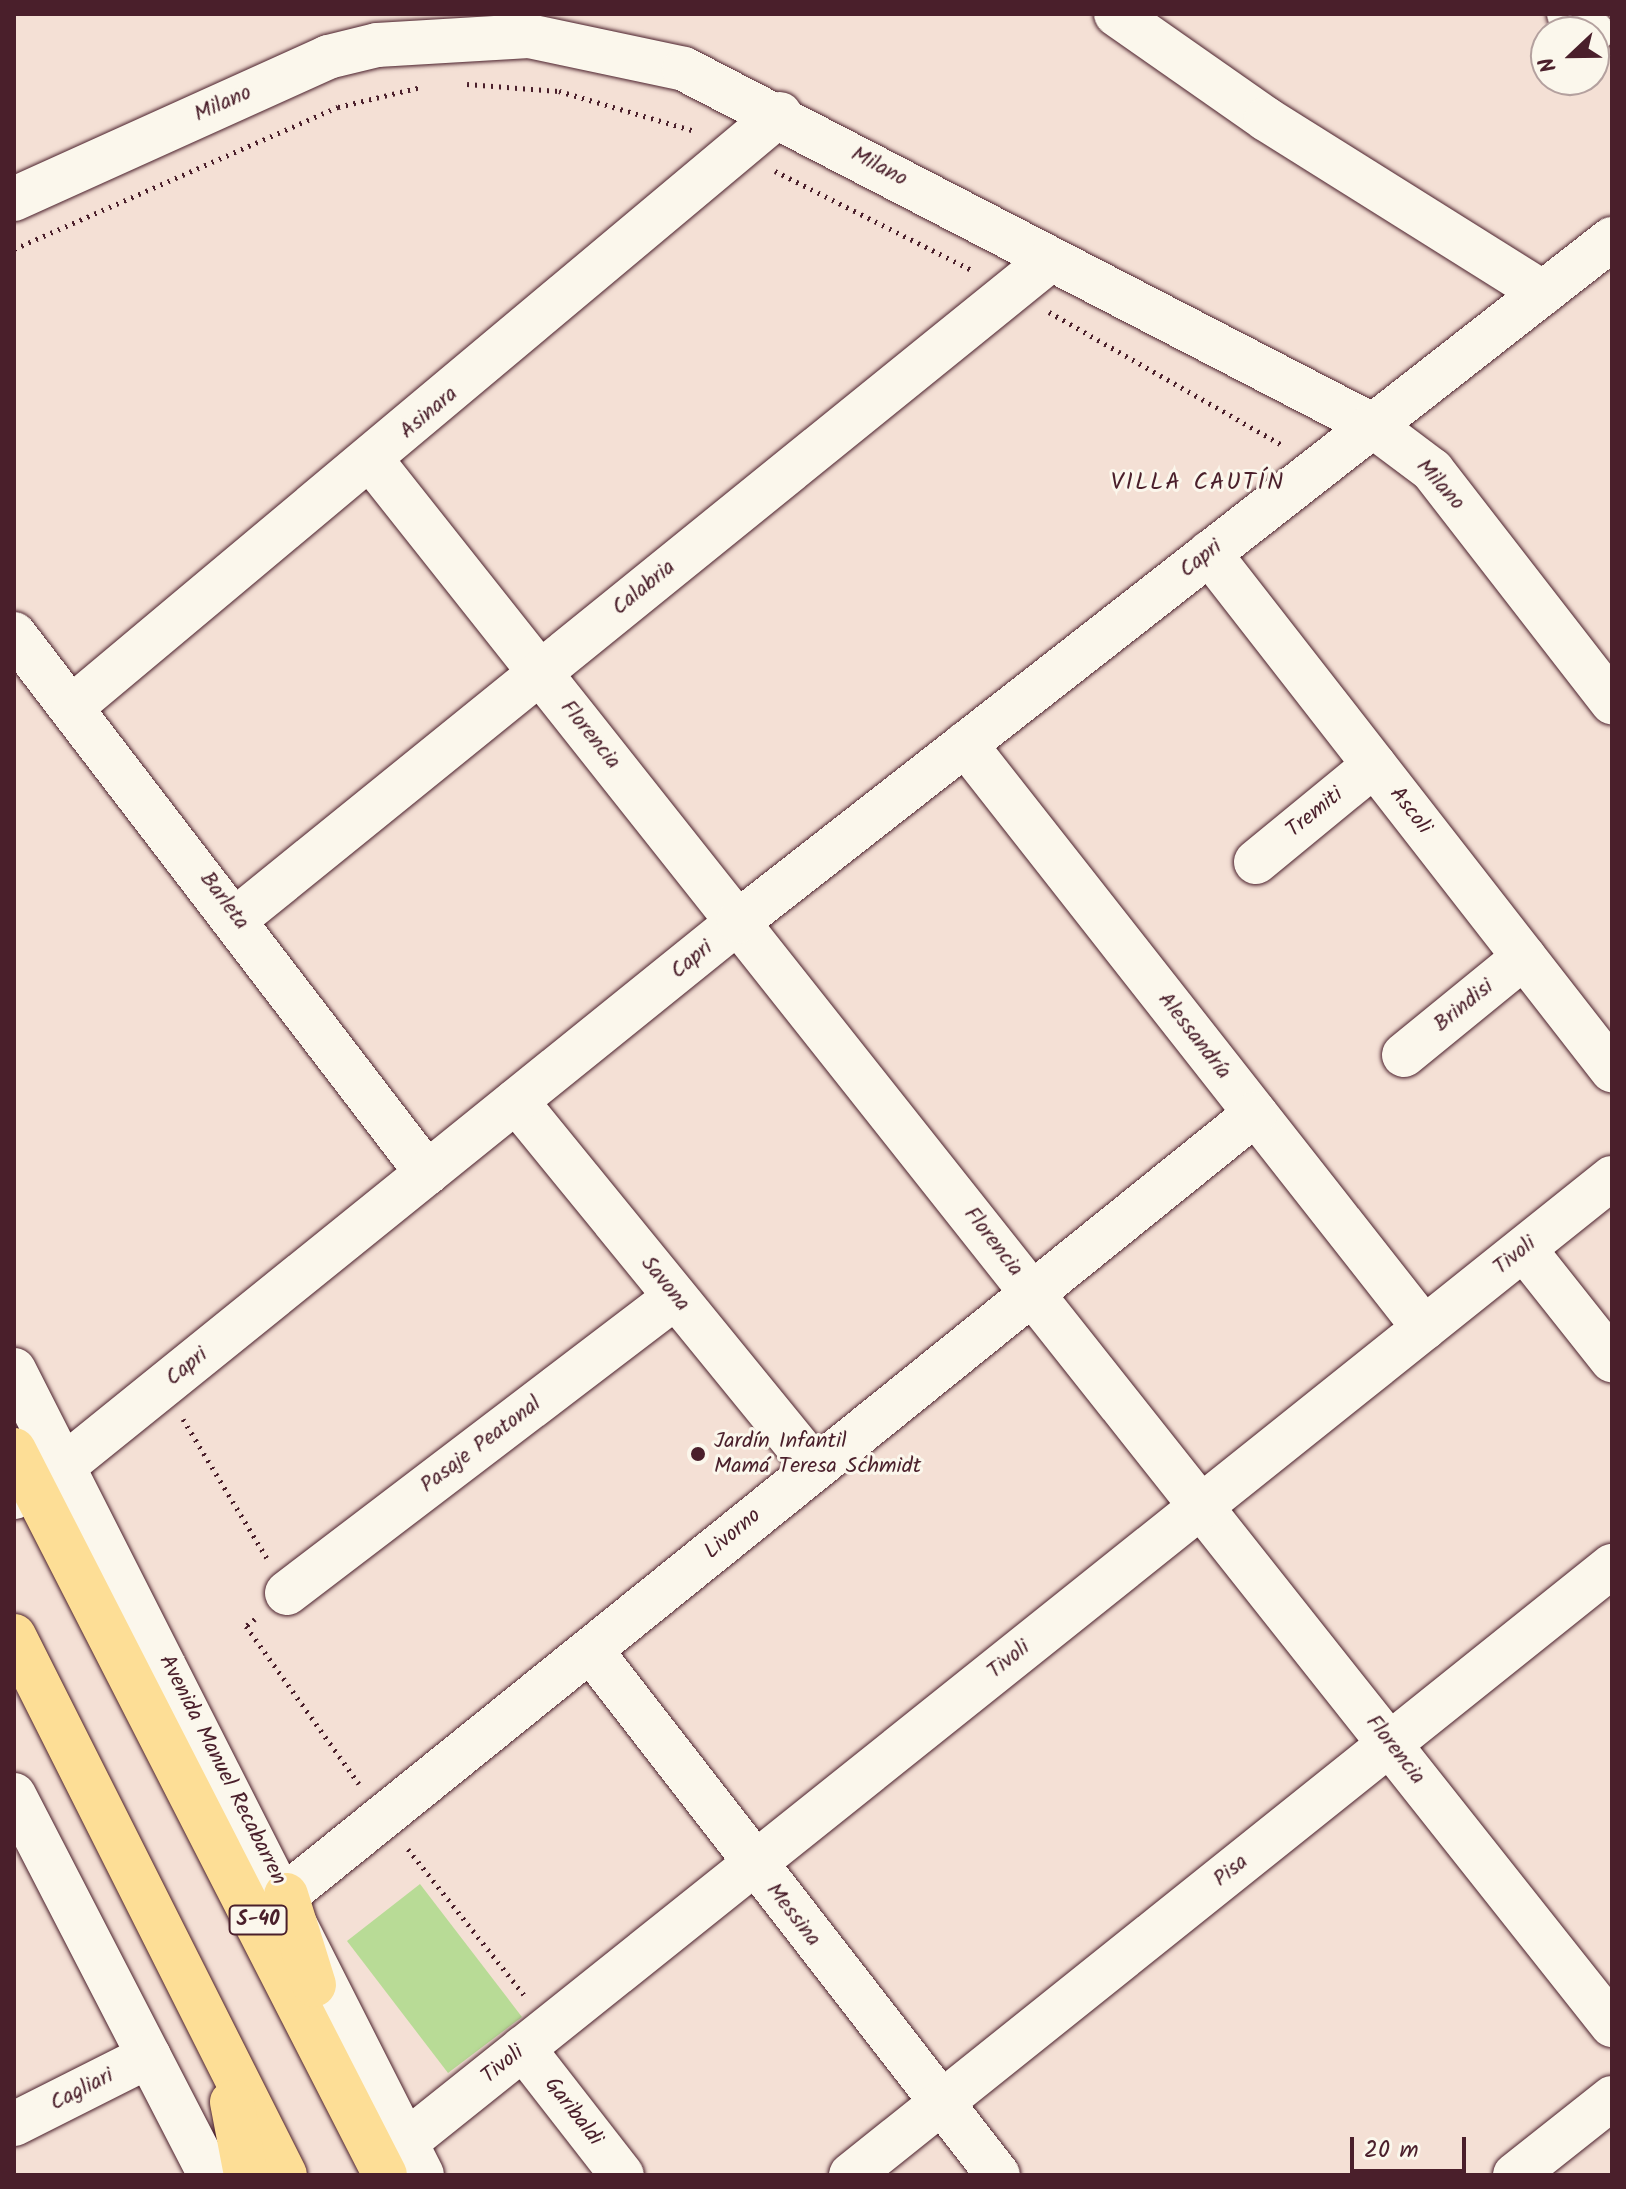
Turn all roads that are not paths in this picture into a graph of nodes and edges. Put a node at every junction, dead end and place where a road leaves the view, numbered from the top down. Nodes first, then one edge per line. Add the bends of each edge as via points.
1 (1116, 14) edge
2 (780, 114) junction
3 (14, 199) edge
4 (1612, 239) edge
5 (1051, 259) junction
6 (1543, 293) junction
7 (1372, 425) junction
8 (372, 461) junction
9 (1209, 553) junction
10 (18, 648) edge
11 (540, 672) junction
12 (1612, 702) edge
13 (73, 706) junction
14 (965, 744) junction
15 (1374, 765) junction
16 (1256, 862) dead end
17 (237, 918) junction
18 (739, 921) junction
19 (1524, 957) junction
20 (1404, 1055) dead end
21 (1612, 1070) edge
22 (516, 1101) junction
23 (1255, 1114) junction
24 (427, 1173) junction
25 (1612, 1178) edge
26 (1524, 1249) junction
27 (1033, 1293) junction
28 (675, 1297) junction
29 (1424, 1328) junction
30 (1612, 1360) edge
31 (14, 1370) edge
32 (814, 1467) junction
33 (28, 1476) edge
34 (1202, 1506) junction
35 (1612, 1566) edge
36 (287, 1593) road end
37 (14, 1636) edge
38 (592, 1652) junction
39 (1390, 1744) junction
40 (14, 1795) edge
41 (27, 1853) edge
42 (753, 1865) junction
43 (286, 1895) junction
44 (1612, 2025) edge
45 (537, 2038) junction
46 (221, 2044) junction
47 (149, 2056) junction
48 (1612, 2098) edge
49 (941, 2103) junction
50 (355, 2113) junction
51 (14, 2124) edge
52 (404, 2164) edge
53 (210, 2175) edge
54 (246, 2175) edge
55 (285, 2175) edge
56 (622, 2175) edge
57 (851, 2175) edge
58 (998, 2175) edge
59 (1515, 2175) edge

1 - 6 street via 1291,135
2 - 3 street, Milano via 632,53 529,36 428,38 328,57
2 - 5 street, Milano
2 - 8 street, Asinara
4 - 6 street, Capri
5 - 7 street, Milano
5 - 11 street, Calabria
6 - 7 street, Capri
7 - 9 street, Capri
7 - 12 street, Milano via 1432,470
8 - 11 street, Florencia
8 - 13 street, Asinara
9 - 14 street, Capri
9 - 15 street, Ascoli
10 - 13 street, Barleta
11 - 17 street, Calabria
11 - 18 street, Florencia
13 - 17 street, Barleta
14 - 18 street, Capri
14 - 23 street, Alessandría
15 - 16 street, Tremiti
15 - 19 street, Ascoli
17 - 24 street, Barleta
18 - 22 street, Capri
18 - 27 street, Florencia
19 - 20 street, Brindisi
19 - 21 street, Ascoli
22 - 24 street, Capri
22 - 28 street, Savona
23 - 27 street, Livorno
23 - 29 street, Alessandría
24 - 33 street, Capri via 163,1386
25 - 26 street, Tivoli
26 - 29 street, Tivoli
26 - 30 street
27 - 32 street, Livorno
27 - 34 street, Florencia
28 - 32 street, Savona
28 - 36 street, Pasaje Peatonal
29 - 34 street, Tivoli
31 - 33 street, Avenida Manuel Recabarren
32 - 38 street, Livorno
33 - 43 street, Avenida Manuel Recabarren
33 - 50 main road, Avenida Manuel Recabarren / S-40
34 - 39 street, Florencia
34 - 42 street, Tivoli
35 - 39 street, Pisa
37 - 46 main road
38 - 42 street, Messina
38 - 43 street, Livorno
39 - 44 street, Florencia
39 - 49 street, Pisa
40 - 41 street
41 - 47 street
42 - 45 street, Tivoli
42 - 49 street, Messina
43 - 50 main road
43 - 52 street, Avenida Manuel Recabarren
45 - 52 street, Tivoli
45 - 56 street, Garibaldi
46 - 54 main road
46 - 55 main road
47 - 51 street, Cagliari
47 - 53 street
48 - 59 street
49 - 57 street, Pisa
49 - 58 street, Messina
50 - 52 main road, Avenida Manuel Recabarren / S-40

